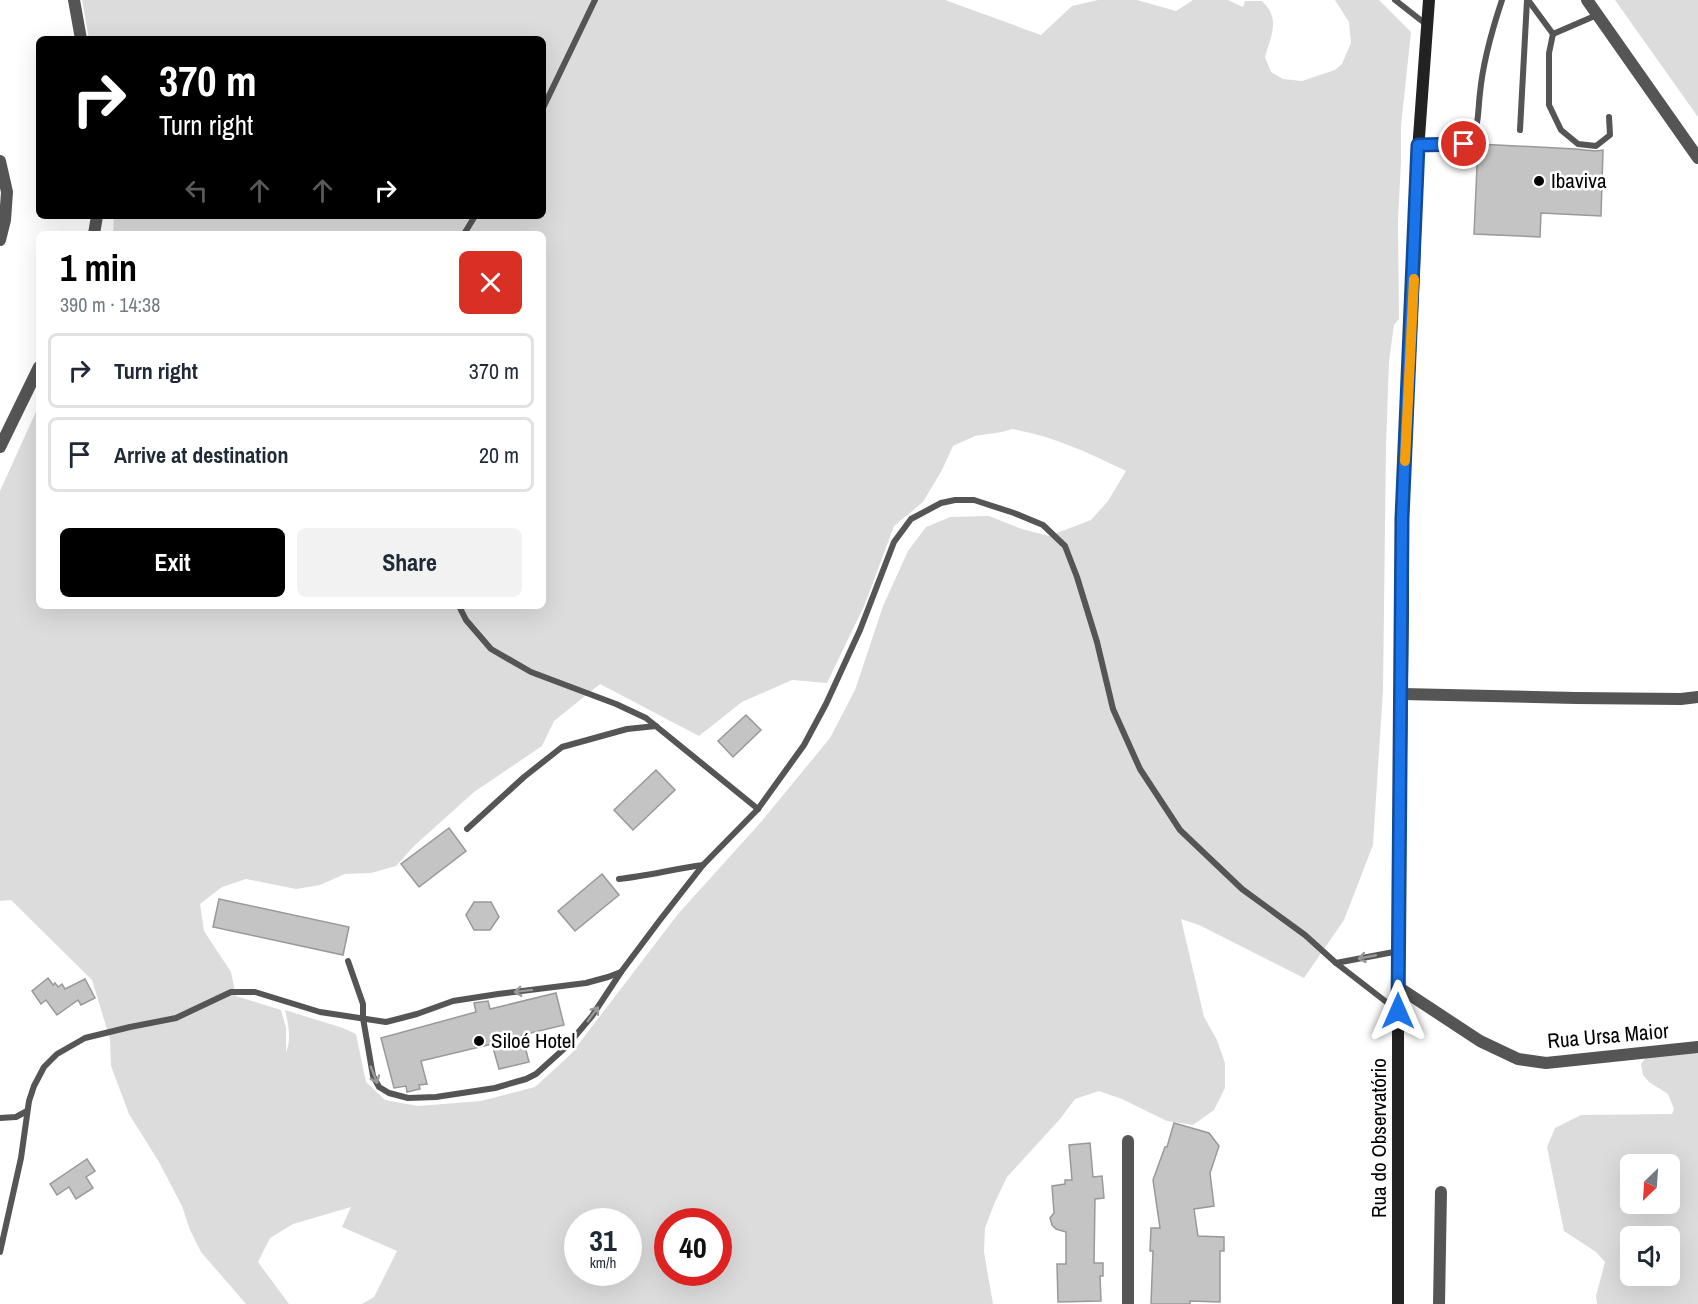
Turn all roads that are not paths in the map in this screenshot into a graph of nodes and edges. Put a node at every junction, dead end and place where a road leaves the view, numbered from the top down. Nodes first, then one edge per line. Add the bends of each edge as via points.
1 (74, 0) edge
2 (595, 0) edge
3 (1395, 0) edge
4 (1429, 0) edge
5 (1502, 0) edge
6 (1587, 0) edge
7 (1597, 15) junction
8 (1427, 25) junction
9 (1553, 34) junction
10 (80, 36) edge
11 (546, 102) edge
12 (1609, 117) dead end
13 (1520, 130) dead end
14 (1418, 145) junction
15 (1698, 158) edge
16 (0, 161) edge
17 (0, 240) edge
18 (36, 373) edge
19 (0, 447) edge
20 (460, 609) edge
21 (1402, 694) junction
22 (1698, 697) edge
23 (656, 726) junction
24 (758, 809) junction
25 (467, 829) dead end
26 (703, 865) junction
27 (619, 879) dead end
28 (1399, 951) junction
29 (348, 961) dead end
30 (1336, 963) junction
31 (621, 972) junction
32 (1398, 987) junction
33 (1398, 1011) junction
34 (363, 1018) junction
35 (1698, 1047) edge
36 (27, 1111) junction
37 (0, 1118) edge
38 (1128, 1141) dead end
39 (1441, 1192) dead end
40 (0, 1252) edge
41 (1128, 1304) edge
42 (1398, 1304) edge
43 (1439, 1304) edge

1 - 10 street
2 - 11 lane
3 - 8 lane
4 - 8 street, Rua do Observatório
5 - 14 lane via 1490,39 1473,139 1464,144
6 - 7 street
7 - 9 lane
7 - 15 street
8 - 14 street, Rua do Observatório
9 - 12 lane via 1549,105 1561,130 1578,144 1596,146 1610,135
9 - 13 lane via 1527,0
14 - 21 street, Rua do Observatório via 1402,518
16 - 17 street via 7,192
18 - 19 street
20 - 23 lane via 491,649 531,672 616,704
21 - 22 street
21 - 28 street, Rua do Observatório
23 - 24 lane
23 - 25 lane via 627,729 562,747
24 - 26 lane
24 - 30 lane via 804,745 826,704 894,542 912,519 930,507 941,502 974,500 1043,525 1065,546 1097,642 1113,709 1140,769 1180,830 1242,889
26 - 27 lane
26 - 31 lane
28 -> 30 lane
28 - 32 street, Rua do Observatório
29 - 34 lane via 363,1004
30 - 33 lane
31 -> 34 lane via 586,983 453,1001 386,1022
34 -> 31 lane via 373,1076 379,1087 389,1093 408,1098 436,1097 495,1088 526,1079 546,1066 592,1016
32 - 33 street, Rua do Observatório
32 - 35 street, Rua Ursa Maior via 1480,1041 1518,1059 1546,1064
33 - 42 street, Rua do Observatório
34 - 36 lane via 320,1012 255,992 231,992 176,1018 85,1038 57,1054 44,1067
36 - 37 lane via 16,1117
36 - 40 lane
38 - 41 street
39 - 43 street

